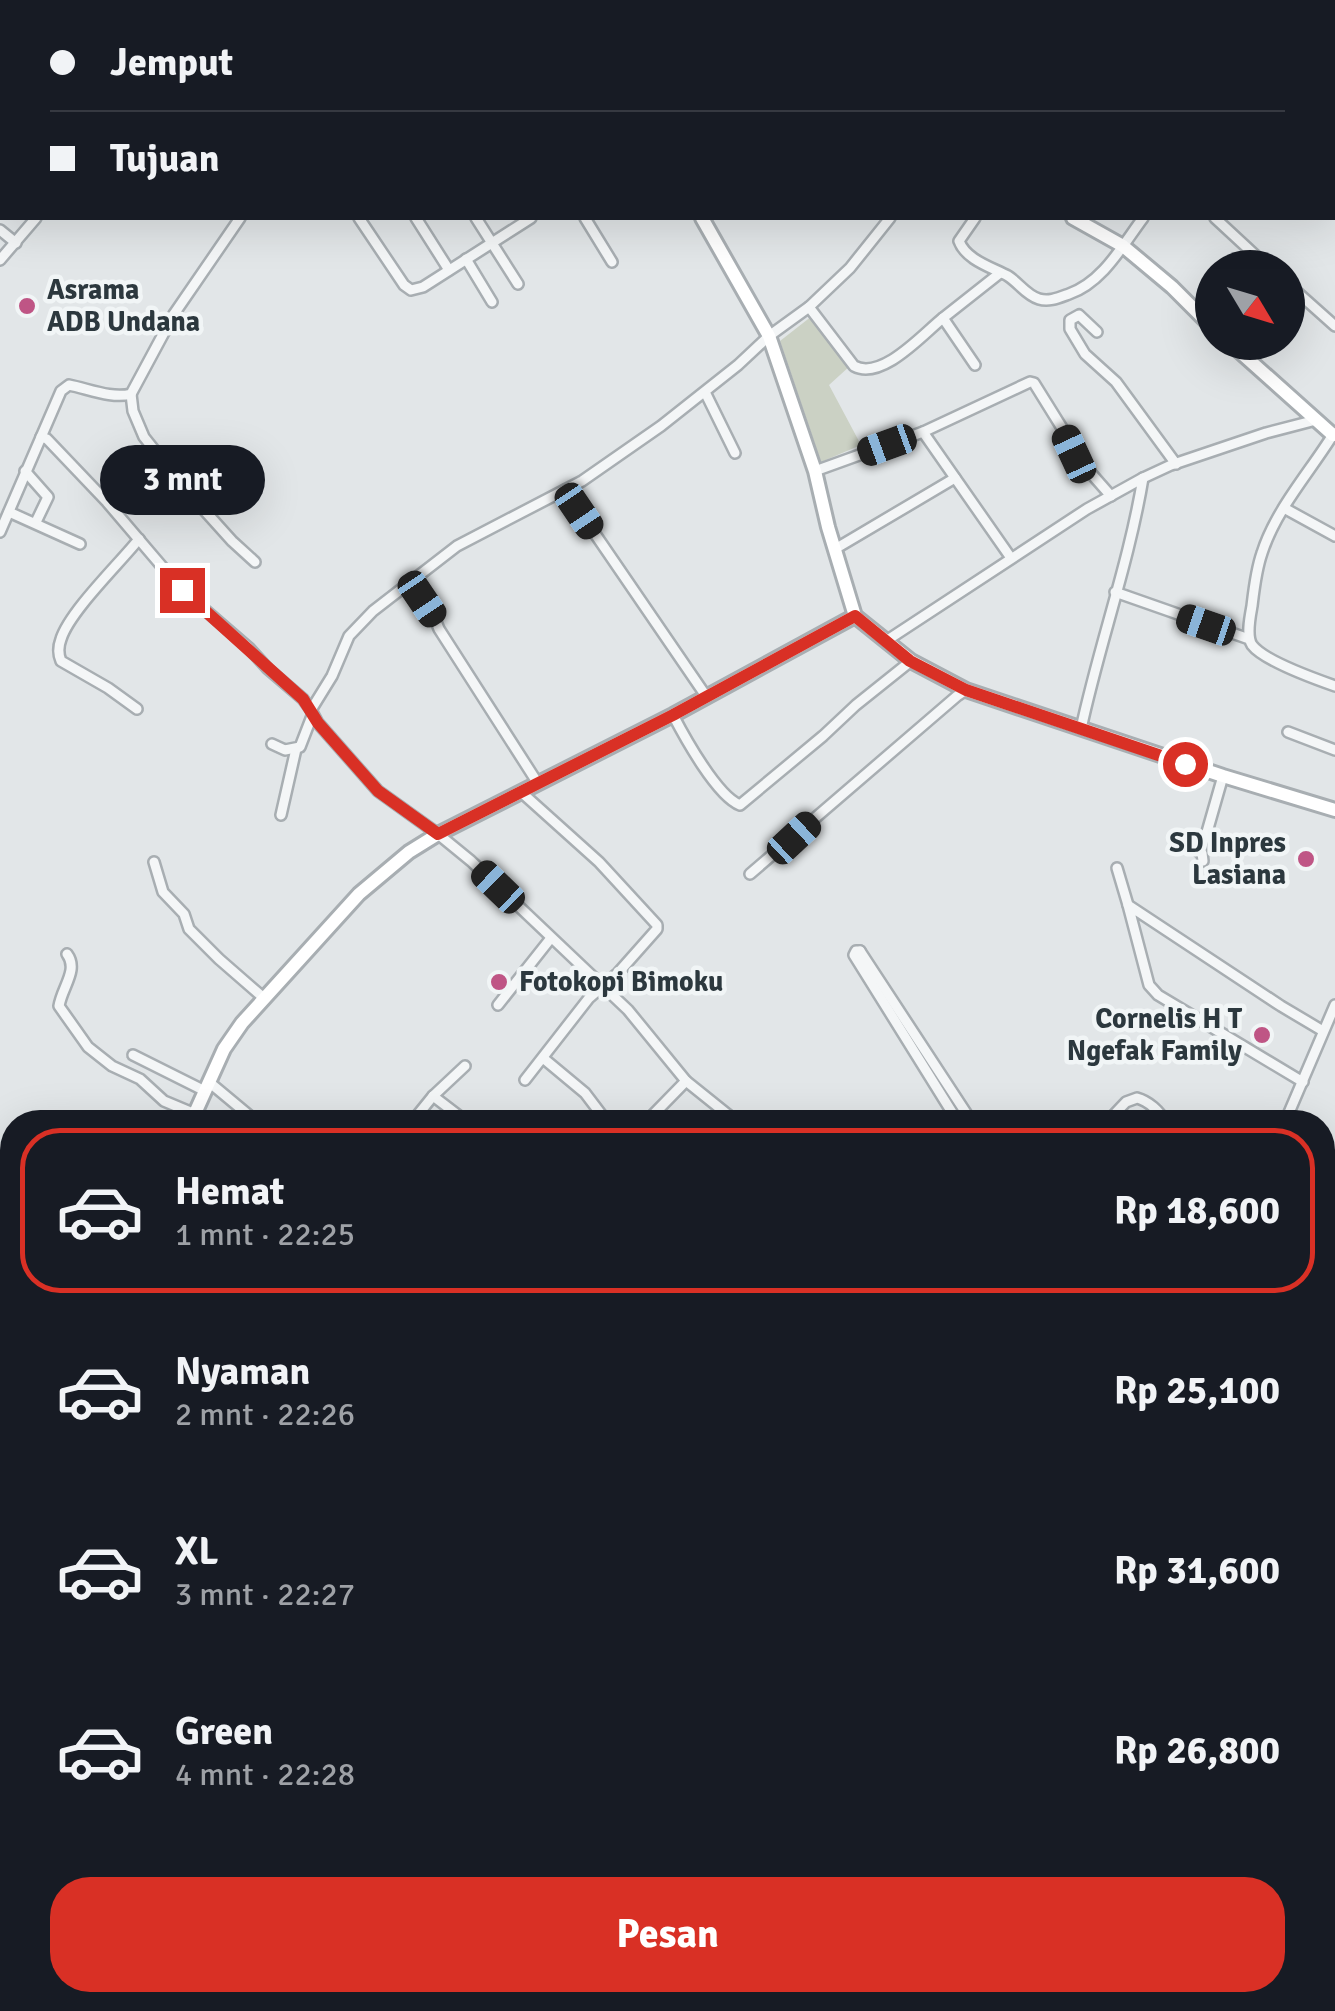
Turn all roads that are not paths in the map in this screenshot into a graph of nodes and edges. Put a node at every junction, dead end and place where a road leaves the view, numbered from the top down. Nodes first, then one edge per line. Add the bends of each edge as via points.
1 (34, 220) edge
2 (239, 220) edge
3 (361, 220) edge
4 (417, 220) edge
5 (477, 220) edge
6 (528, 220) edge
7 (586, 220) edge
8 (703, 220) edge
9 (874, 220) edge
10 (888, 220) edge
11 (974, 220) edge
12 (1077, 220) edge
13 (1142, 220) edge
14 (1217, 220) edge
15 (883, 227) junction
16 (0, 230) edge
17 (16, 242) junction
18 (492, 242) junction
19 (1123, 246) junction
20 (1250, 250) edge
21 (0, 260) edge
22 (466, 260) junction
23 (612, 262) dead end
24 (450, 270) junction
25 (1000, 272) junction
26 (518, 284) dead end
27 (1305, 299) edge
28 (492, 302) dead end
29 (810, 307) junction
30 (1195, 309) edge
31 (1335, 309) edge
32 (943, 318) junction
33 (1332, 324) edge
34 (1097, 332) dead end
35 (769, 336) junction
36 (1249, 360) edge
37 (975, 365) dead end
38 (705, 392) junction
39 (131, 394) junction
40 (1316, 420) junction
41 (923, 432) junction
42 (1334, 433) edge
43 (41, 437) junction
44 (736, 453) dead end
45 (1176, 464) junction
46 (815, 471) junction
47 (25, 472) junction
48 (956, 478) junction
49 (1142, 478) junction
50 (565, 490) junction
51 (1112, 496) junction
52 (1284, 508) junction
53 (9, 512) junction
54 (36, 522) junction
55 (0, 532) edge
56 (1335, 536) edge
57 (139, 539) junction
58 (80, 544) dead end
59 (835, 549) junction
60 (1012, 558) junction
61 (255, 562) dead end
62 (410, 581) junction
63 (1116, 592) junction
64 (855, 616) junction
65 (1249, 639) junction
66 (886, 641) junction
67 (910, 661) junction
68 (1335, 686) edge
69 (966, 690) junction
70 (706, 696) junction
71 (137, 709) dead end
72 (312, 713) junction
73 (673, 715) junction
74 (1082, 730) junction
75 (1288, 732) dead end
76 (272, 744) dead end
77 (296, 749) junction
78 (1335, 750) edge
79 (1222, 776) junction
80 (536, 782) junction
81 (520, 791) junction
82 (1335, 810) edge
83 (280, 814) dead end
84 (438, 834) junction
85 (1202, 861) dead end
86 (154, 862) dead end
87 (1116, 868) dead end
88 (750, 874) dead end
89 (1128, 904) junction
90 (551, 938) junction
91 (66, 954) dead end
92 (602, 986) junction
93 (265, 998) junction
94 (498, 1005) dead end
95 (1335, 1005) edge
96 (1323, 1031) junction
97 (132, 1055) dead end
98 (543, 1058) junction
99 (465, 1066) dead end
100 (524, 1080) dead end
101 (686, 1081) junction
102 (1303, 1082) junction
103 (207, 1087) junction
104 (433, 1096) junction
105 (179, 1110) edge
106 (197, 1110) edge
107 (241, 1110) edge
108 (422, 1110) edge
109 (451, 1110) edge
110 (598, 1110) edge
111 (658, 1110) edge
112 (722, 1110) edge
113 (950, 1110) edge
114 (964, 1110) edge
115 (1118, 1110) edge
116 (1156, 1110) edge
117 (1290, 1110) edge

1 - 17 street
2 - 39 street via 174,314
3 - 24 street via 407,288 423,287
4 - 24 street
5 - 18 street
6 - 18 street
7 - 23 street
8 - 35 street
9 - 15 street
10 - 15 street
11 - 25 street via 959,244
12 - 19 street
13 - 19 street
14 - 20 street
15 - 29 street
16 - 17 street
17 - 21 street
18 - 22 street
18 - 26 street
19 - 25 street via 1098,278 1055,299 1033,298
19 - 30 street
22 - 24 street
22 - 28 street
25 - 32 street
27 - 33 street
29 - 32 street via 861,370 900,354
29 - 35 street
31 - 33 street
32 - 37 street
34 - 45 street via 1079,315 1070,320 1085,354 1116,382
35 - 38 street
35 - 46 street
36 - 40 street
38 - 44 street
38 - 50 street
39 - 43 street via 65,387
39 - 61 street via 144,437
40 - 42 street
40 - 45 street
41 - 46 street
41 - 48 street
41 - 51 street via 1034,383 1074,454
42 - 52 street
43 - 47 street
43 - 57 street
45 - 49 street
46 - 59 street
47 - 53 street
47 - 54 street via 48,496
48 - 59 street
48 - 60 street
49 - 51 street
49 - 63 street
50 - 62 street via 458,546
50 - 70 street
51 - 60 street
52 - 56 street
52 - 65 street via 1262,552
53 - 54 street
53 - 55 street
54 - 58 street
57 - 71 street via 72,620 58,655
57 - 72 street via 182,590
59 - 64 street
60 - 66 street
62 - 72 street via 349,636
62 - 80 street
63 - 65 street
63 - 74 street
64 - 66 street
64 - 70 street
65 - 68 street via 1286,666
66 - 67 street
67 - 69 street
67 - 73 street via 740,805 705,770
69 - 74 street
69 - 88 street
70 - 73 street
72 - 77 street
72 - 84 street via 378,791
73 - 80 street
74 - 79 street
75 - 78 street
76 - 77 street
77 - 83 street
79 - 82 street
79 - 85 street
80 - 81 street
81 - 84 street
81 - 92 street via 658,925
84 - 90 street
84 - 93 street via 370,884
86 - 93 street via 163,892 189,929
87 - 89 street
89 - 96 street
89 - 102 street via 1149,984 1158,995
90 - 92 street
90 - 94 street
91 - 105 street via 72,968 59,1006 88,1047
92 - 98 street
92 - 101 street
93 - 103 street via 224,1049
95 - 96 street
96 - 102 street
97 - 103 street
98 - 100 street
98 - 110 street
99 - 104 street
101 - 111 street
101 - 112 street
102 - 117 street
103 - 106 street
103 - 107 street
104 - 108 street
104 - 109 street
113 - 114 street via 856,951
115 - 116 street via 1136,1098

